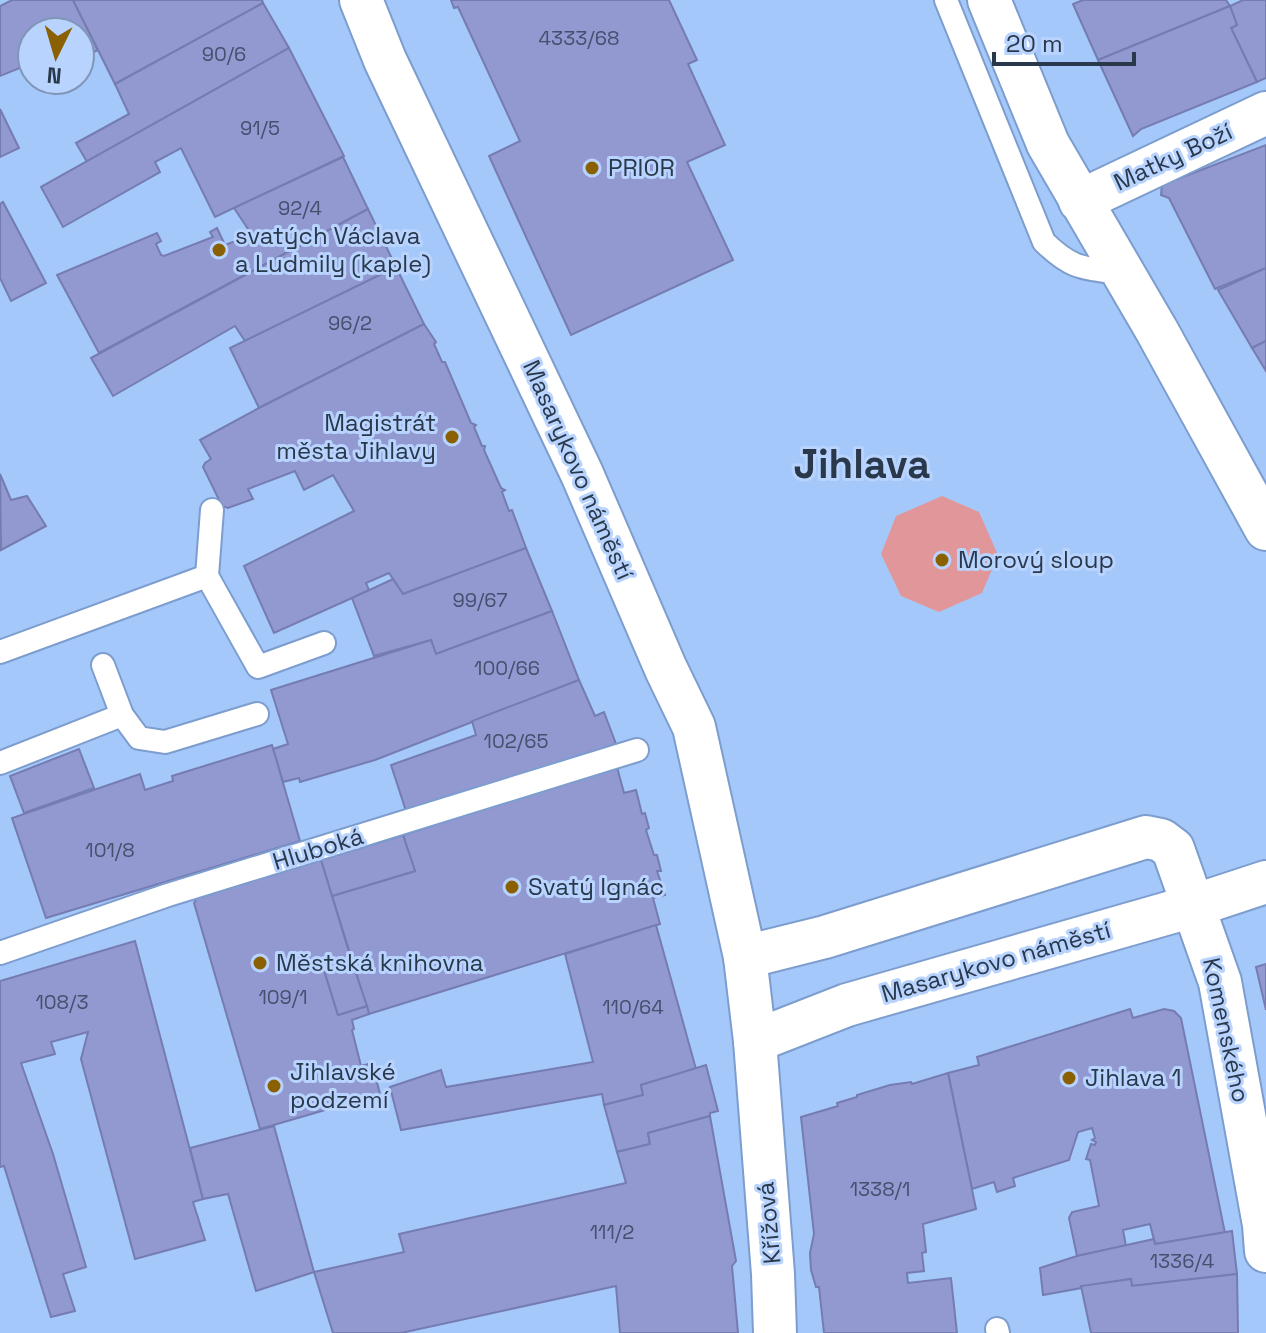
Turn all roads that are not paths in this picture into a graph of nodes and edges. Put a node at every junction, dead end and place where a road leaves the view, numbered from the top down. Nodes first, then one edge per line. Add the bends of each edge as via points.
1 (361, 0) edge
2 (946, 0) edge
3 (989, 0) edge
4 (1266, 113) edge
5 (1080, 201) junction
6 (1122, 273) junction
7 (212, 510) dead end
8 (1266, 529) edge
9 (207, 576) junction
10 (324, 643) dead end
11 (0, 652) edge
12 (103, 665) dead end
13 (257, 714) dead end
14 (122, 715) junction
15 (637, 750) dead end
16 (0, 763) edge
17 (1266, 882) edge
18 (1193, 906) junction
19 (0, 953) edge
20 (745, 957) junction
21 (755, 1041) junction
22 (760, 1114) joint
23 (1266, 1251) edge
24 (775, 1333) edge

1 - 20 street, Masarykovo náměstí via 694,727
2 - 6 lane via 1044,242 1076,267
3 - 5 street via 1048,144
4 - 5 street, Matky Boží
5 - 6 street
6 - 8 street
7 - 9 lane
9 - 10 lane via 258,667
9 - 11 lane
12 - 14 lane
13 - 14 lane via 165,742 139,738
14 - 16 lane
15 - 19 lane, Hluboká via 168,895
17 - 18 street, Masarykovo náměstí
18 - 20 street via 1173,849 1146,837
18 - 21 street, Masarykovo náměstí via 847,1005
18 - 23 street, Komenského via 1220,982
20 - 21 street, Masarykovo náměstí
21 - 22 street, Masarykovo náměstí
22 - 24 street, Křížová

